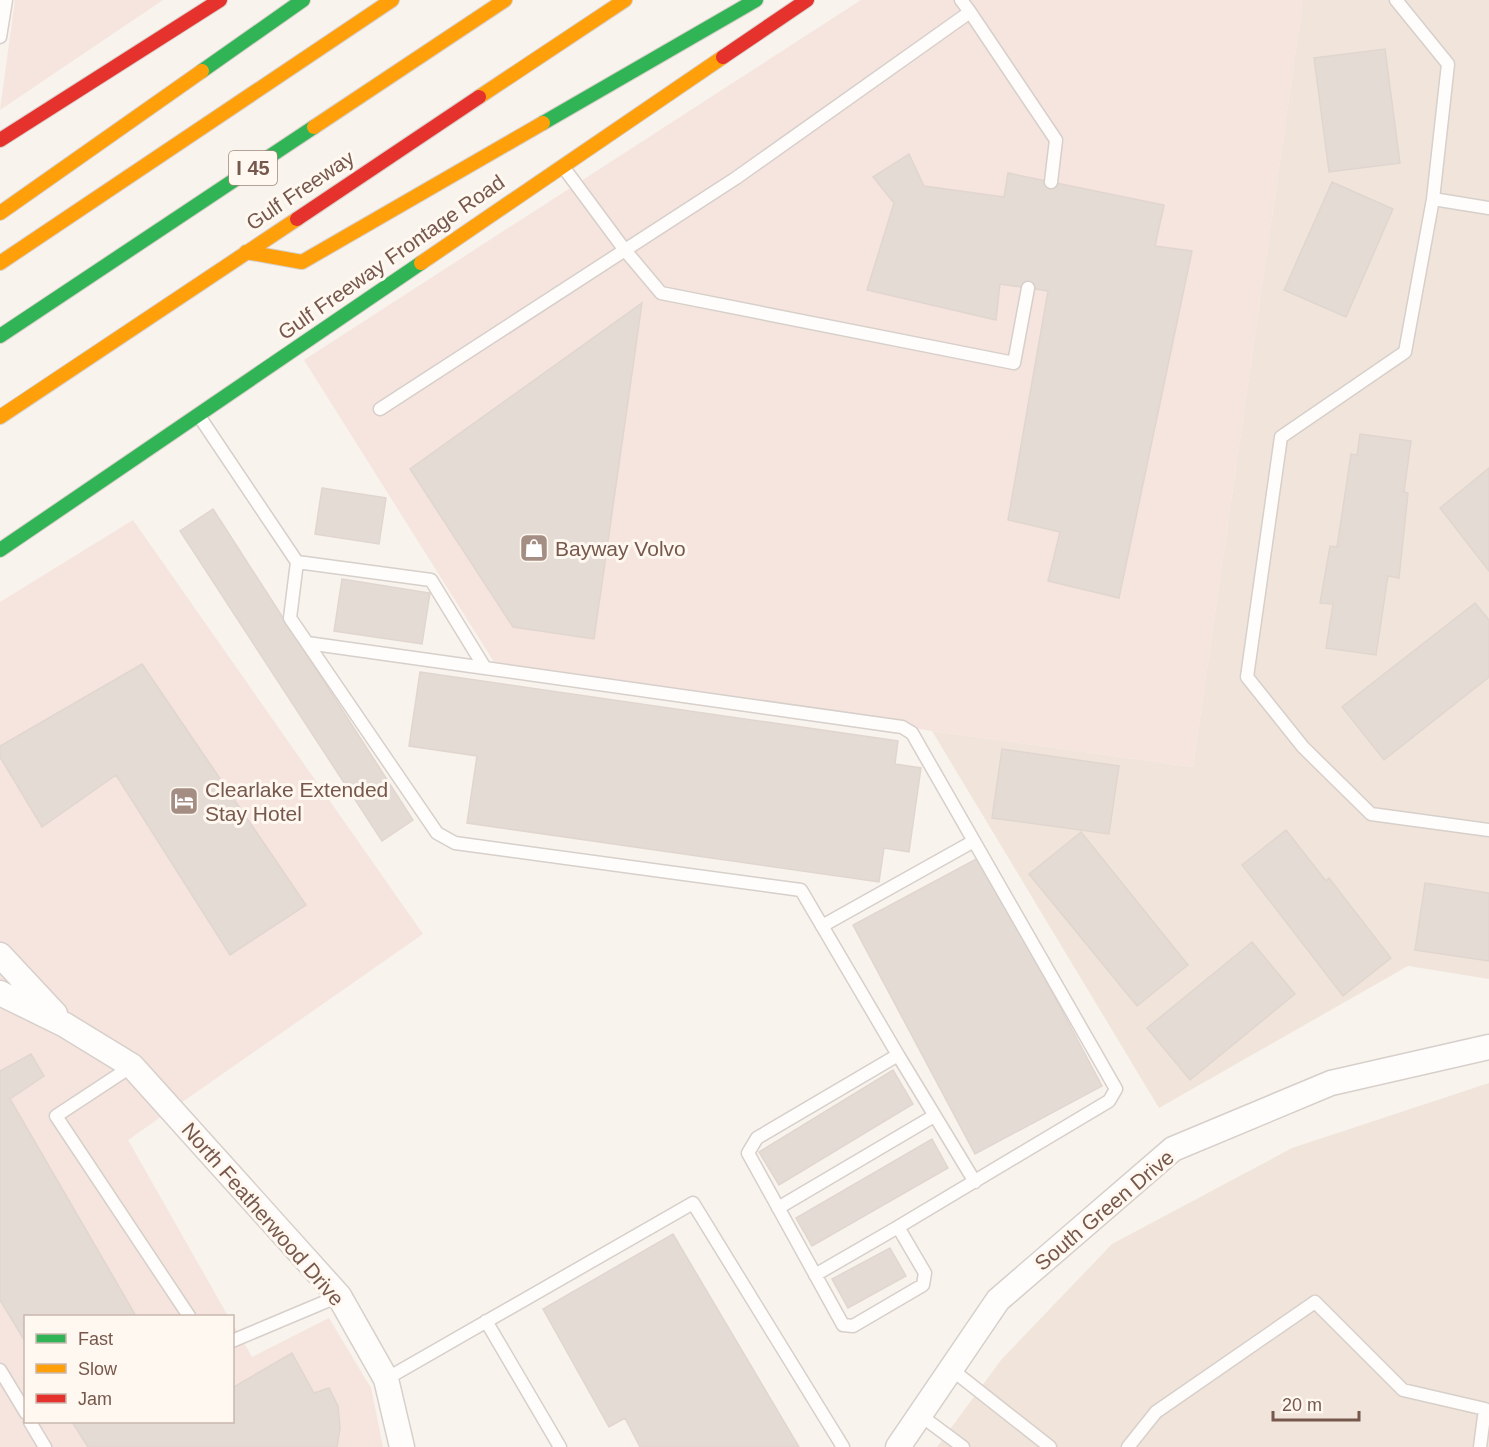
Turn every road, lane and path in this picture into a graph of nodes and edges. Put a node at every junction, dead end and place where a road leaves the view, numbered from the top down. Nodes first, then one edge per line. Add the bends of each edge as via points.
1 (6, 0) edge
2 (220, 0) edge
3 (303, 0) edge
4 (392, 0) edge
5 (505, 0) edge
6 (625, 0) edge
7 (756, 0) edge
8 (807, 0) edge
9 (961, 0) edge
10 (1396, 0) edge
11 (970, 12) junction
12 (0, 37) edge
13 (0, 140) edge
14 (561, 165) junction
15 (1051, 182) dead end
16 (1433, 199) junction
17 (1489, 207) edge
18 (0, 213) edge
19 (624, 249) junction
20 (246, 252) junction
21 (0, 263) edge
22 (1028, 288) dead end
23 (0, 336) edge
24 (380, 409) dead end
25 (199, 416) junction
26 (0, 417) edge
27 (0, 550) edge
28 (297, 562) junction
29 (307, 643) junction
30 (485, 668) junction
31 (1489, 830) edge
32 (974, 841) junction
33 (822, 926) junction
34 (0, 956) edge
35 (0, 993) edge
36 (65, 1025) junction
37 (1489, 1047) edge
38 (898, 1055) junction
39 (132, 1066) junction
40 (934, 1116) junction
41 (975, 1182) junction
42 (778, 1208) junction
43 (898, 1227) junction
44 (815, 1275) junction
45 (339, 1296) junction
46 (188, 1315) edge
47 (486, 1321) junction
48 (234, 1340) edge
49 (951, 1369) junction
50 (0, 1370) edge
51 (386, 1379) junction
52 (1487, 1409) edge
53 (24, 1410) edge
54 (920, 1415) junction
55 (31, 1423) edge
56 (45, 1447) edge
57 (402, 1447) edge
58 (560, 1447) edge
59 (843, 1447) edge
60 (898, 1447) edge
61 (963, 1447) edge
62 (1050, 1447) edge
63 (1128, 1447) edge
64 (1480, 1447) edge

1 - 12 lane
2 - 13 main road
3 - 18 main road
4 - 21 main road
5 - 23 main road, Gulf Freeway / I 45
6 - 20 main road, Gulf Freeway
7 - 20 main road via 302,262
8 - 14 main road, Gulf Freeway Frontage Road
9 - 11 lane
10 - 16 lane via 1448,64
11 - 15 lane via 1056,140
11 - 19 lane via 736,178
14 - 19 lane
14 - 25 main road, Gulf Freeway Frontage Road
16 - 17 lane
16 - 31 lane via 1405,352 1281,437 1247,677 1303,747 1371,814
19 - 22 lane via 661,293 1014,363
19 - 24 lane
20 - 26 main road, Gulf Freeway
25 - 27 main road, Gulf Freeway Frontage Road
25 - 28 lane
28 - 29 lane via 290,618
28 - 30 lane via 431,580
29 - 30 lane
29 - 33 lane via 437,833 455,843 801,890
30 - 32 lane via 902,727 912,734
32 - 33 lane
32 - 41 lane via 1116,1089 1109,1101
33 - 38 lane
34 - 36 street, North Featherwood Drive
35 - 36 street, North Featherwood Drive
36 - 39 street, North Featherwood Drive
37 - 49 street, South Green Drive via 1331,1083 1173,1149 998,1300
38 - 40 lane
38 - 42 lane via 757,1138 748,1153
39 - 45 street, North Featherwood Drive
39 - 46 lane via 56,1116
40 - 41 lane
40 - 42 lane
41 - 43 lane
42 - 44 lane
43 - 44 lane
43 - 44 lane via 925,1273 923,1285 853,1326 843,1324
45 - 48 lane
45 - 51 street, North Featherwood Drive
47 - 51 lane
47 - 58 lane
47 - 59 lane via 693,1203
49 - 54 street, South Green Drive
49 - 62 lane
50 - 53 lane
51 - 57 street, North Featherwood Drive
52 - 63 lane via 1403,1390 1315,1302 1156,1412
52 - 64 lane
54 - 60 street, South Green Drive
54 - 61 lane
55 - 56 lane

